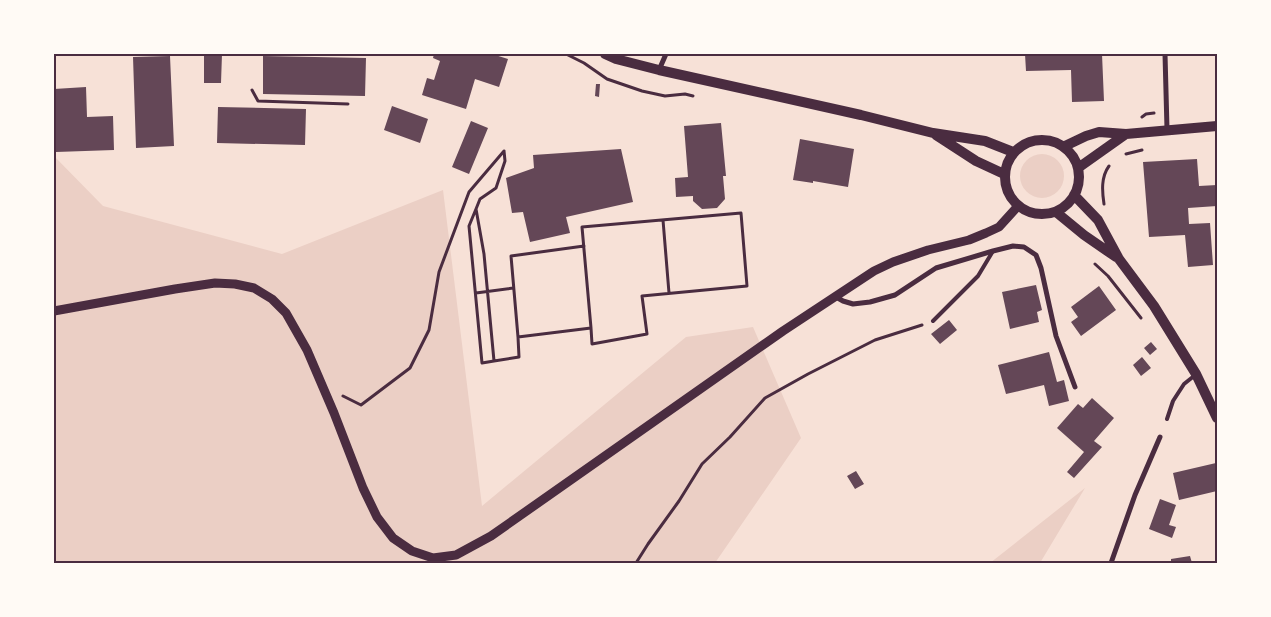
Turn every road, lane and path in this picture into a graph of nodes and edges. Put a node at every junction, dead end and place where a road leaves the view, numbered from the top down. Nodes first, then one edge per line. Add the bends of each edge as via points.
1 (605, 54) edge
2 (666, 54) edge
3 (1165, 54) edge
4 (659, 70) junction
5 (252, 90) dead end
6 (348, 104) dead end
7 (1217, 126) edge
8 (1167, 130) junction
9 (933, 133) junction
10 (1126, 134) junction
11 (1065, 146) junction
12 (1146, 149) dead end
13 (1013, 152) junction
14 (1118, 159) dead end
15 (1111, 164) dead end
16 (1078, 168) junction
17 (1004, 174) junction
18 (1074, 195) junction
19 (1104, 204) dead end
20 (1018, 206) junction
21 (476, 209) junction
22 (1056, 212) junction
23 (662, 220) junction
24 (584, 246) junction
25 (993, 251) junction
26 (1119, 259) junction
27 (1095, 263) dead end
28 (513, 288) junction
29 (488, 291) junction
30 (476, 293) junction
31 (669, 293) junction
32 (836, 297) junction
33 (54, 310) edge
34 (933, 321) joint
35 (1144, 322) dead end
36 (590, 328) junction
37 (518, 337) junction
38 (494, 361) junction
39 (1196, 374) junction
40 (323, 386) junction
41 (1075, 387) dead end
42 (1217, 418) edge
43 (1167, 419) dead end
44 (1160, 437) dead end
45 (636, 563) edge
46 (1111, 563) edge

1 - 4 main road
2 - 4 street
3 - 8 street
4 - 9 main road
5 - 6 path via 258,101
7 - 8 main road
8 - 10 main road
9 - 13 main road via 985,141
9 - 17 main road via 976,161
10 - 11 main road via 1099,132
10 - 16 main road
11 - 13 main road via 1050,140 1032,140
11 - 16 main road
12 - 14 path
13 - 17 main road
15 - 19 path via 1104,177
16 - 18 main road via 1079,180
17 - 20 main road via 1008,194
18 - 22 main road via 1065,207
18 - 26 main road via 1098,220
20 - 22 main road via 1043,214
20 - 32 street via 999,227 969,240 928,250 874,270
21 - 29 path
21 - 30 path via 469,226
21 - 40 path via 480,199 496,188 505,161 504,151 469,192 439,272 429,330 410,368 361,404
22 - 26 main road
23 - 24 path via 582,227
23 - 31 path
23 - 31 path via 741,213 747,286
24 - 28 path via 511,256
24 - 36 path
25 - 32 street via 936,268 895,294 870,302 853,304
25 - 34 lane via 978,276
25 - 41 street via 1024,247 1036,255 1056,336
26 - 39 main road via 1154,306
27 - 35 path
28 - 29 path
28 - 37 path
29 - 30 path
29 - 38 path
30 - 38 path via 482,363
31 - 36 path via 642,296 647,334 592,344
32 - 40 street via 499,531 456,556 433,558 412,551 393,538 377,517 363,488
33 - 40 street via 215,283 254,288 286,313
34 - 45 path via 875,340 765,398 702,464
36 - 37 path
37 - 38 path via 519,357
39 - 42 main road
39 - 43 lane via 1184,384 1173,401
44 - 46 street via 1134,495

